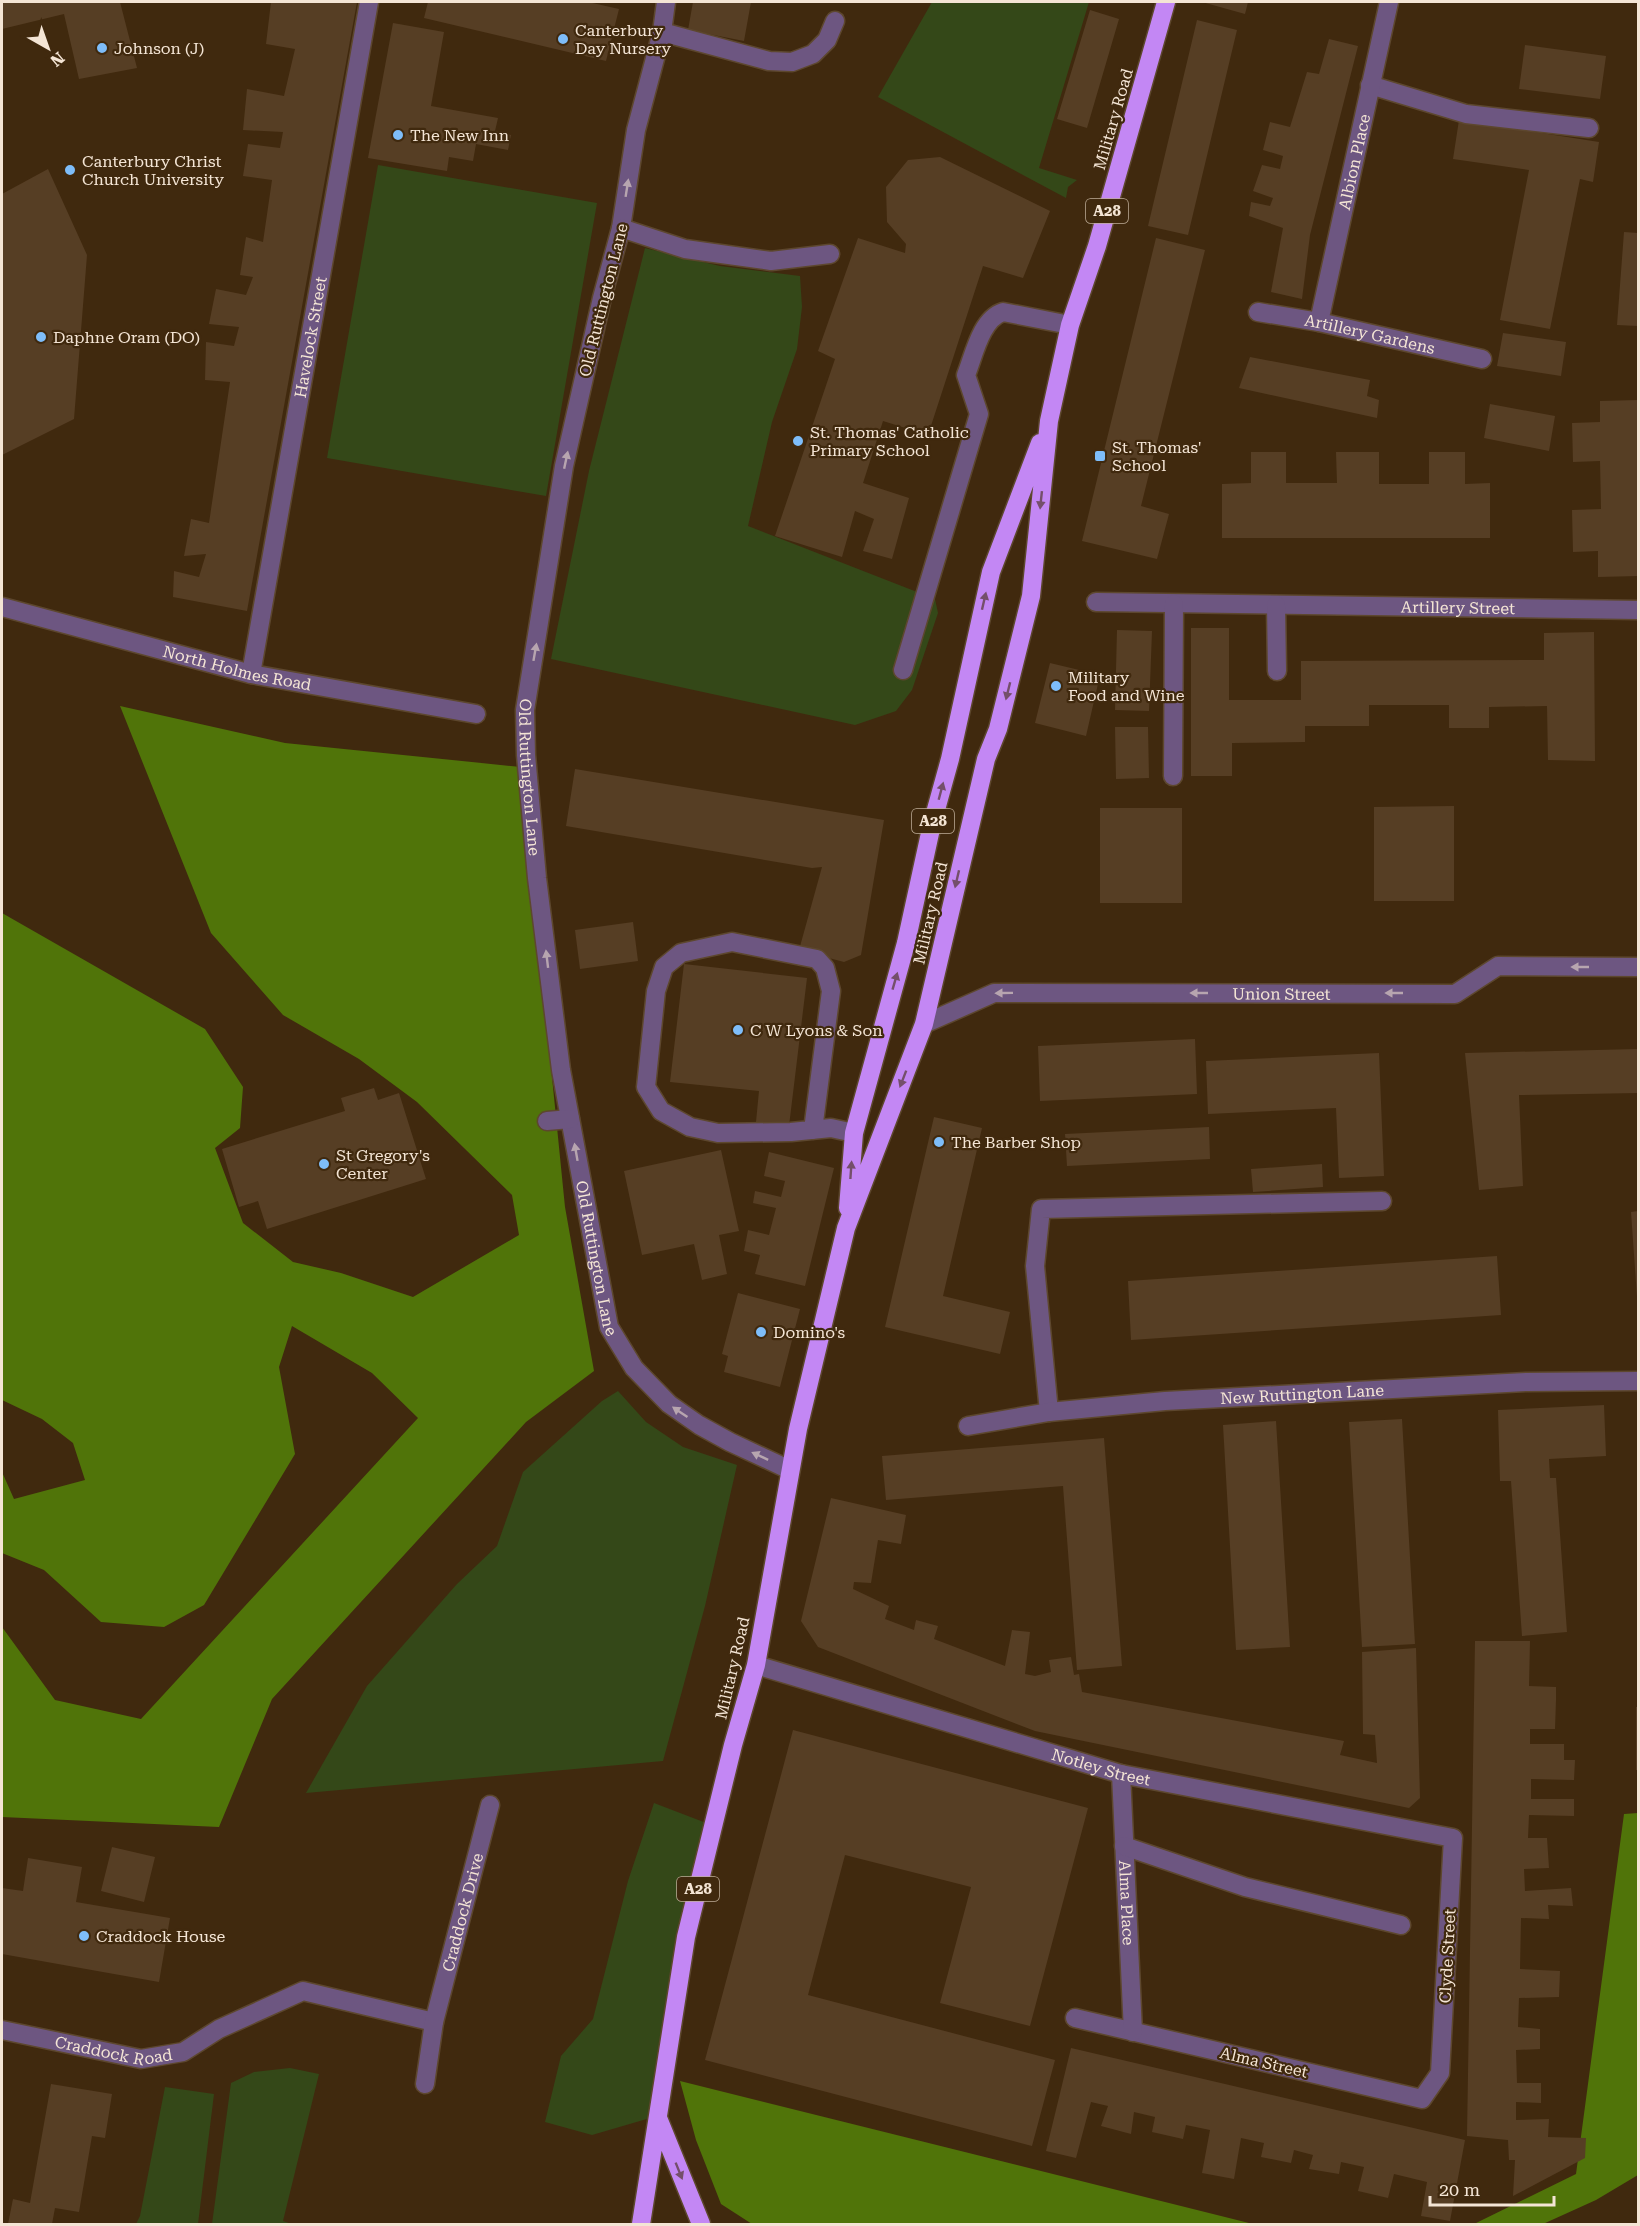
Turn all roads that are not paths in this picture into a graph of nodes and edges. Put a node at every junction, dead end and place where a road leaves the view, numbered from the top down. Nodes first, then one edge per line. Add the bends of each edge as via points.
1 (369, 2) edge
2 (666, 2) edge
3 (1166, 2) edge
4 (1389, 2) edge
5 (836, 21) dead end
6 (662, 32) junction
7 (1370, 86) junction
8 (1589, 128) dead end
9 (621, 228) junction
10 (830, 254) dead end
11 (1258, 312) dead end
12 (1319, 322) junction
13 (1070, 325) junction
14 (1482, 359) dead end
15 (1049, 420) junction
16 (1096, 602) dead end
17 (1174, 604) junction
18 (1276, 605) junction
19 (2, 607) edge
20 (1638, 610) edge
21 (903, 670) dead end
22 (1277, 671) dead end
23 (251, 674) junction
24 (476, 714) dead end
25 (1173, 777) dead end
26 (1638, 967) edge
27 (924, 1024) junction
28 (570, 1119) junction
29 (547, 1121) dead end
30 (813, 1130) junction
31 (854, 1133) junction
32 (1382, 1201) dead end
33 (846, 1228) junction
34 (1638, 1381) edge
35 (1049, 1412) junction
36 (968, 1426) dead end
37 (790, 1470) junction
38 (756, 1665) junction
39 (1121, 1774) junction
40 (490, 1804) dead end
41 (1453, 1838) joint
42 (1124, 1846) junction
43 (1401, 1925) dead end
44 (1075, 2018) dead end
45 (434, 2022) junction
46 (2, 2030) edge
47 (1133, 2031) junction
48 (1440, 2073) joint
49 (425, 2084) dead end
50 (657, 2116) junction
51 (641, 2224) edge
52 (701, 2224) edge

1 - 23 street, Havelock Street
2 - 6 street, Old Ruttington Lane
3 - 13 highway, Military Road / A28 via 1097,246
4 - 7 street, Albion Place
5 - 6 street via 813,54 792,62 770,61
9 -> 6 street, Old Ruttington Lane via 636,130
7 - 8 street via 1466,114
7 - 12 street, Albion Place
9 - 10 street via 685,249 771,261
28 -> 9 street, Old Ruttington Lane via 537,878 525,710 564,466
11 - 12 street, Artillery Gardens
12 - 14 street, Artillery Gardens
13 - 15 highway, Military Road / A28
13 - 21 street via 1003,312 995,314 986,326 966,375 979,414
15 -> 27 highway, Military Road / A28 via 1032,596 998,729 986,759
31 -> 15 highway, Military Road / A28 via 906,943 991,572
16 - 17 street, Artillery Street
17 - 18 street, Artillery Street
17 - 25 street
18 - 20 street, Artillery Street
18 - 22 street
19 - 23 street, North Holmes Road
23 - 24 street, North Holmes Road
26 -> 27 street, Union Street via 1498,966 1455,994 994,993
27 -> 33 highway, Military Road / A28
28 - 29 street
37 -> 28 street, Old Ruttington Lane via 699,1425 669,1404 634,1368 609,1327
30 - 30 street via 718,1133 690,1127 661,1111 646,1087 656,991 664,967 681,953 732,942 817,959 825,968 831,992
30 - 31 street via 831,1128
33 -> 31 highway, Military Road / A28
32 - 35 street via 1041,1209 1035,1266
33 - 37 highway, Military Road / A28
34 - 35 street, New Ruttington Lane via 1526,1382 1165,1401
35 - 36 street, New Ruttington Lane
37 - 38 highway, Military Road / A28
38 - 39 street, Notley Street
38 - 50 highway, Military Road / A28 via 686,1937
39 - 41 street, Notley Street
39 - 42 street, Alma Place
40 - 45 street, Craddock Drive
41 - 48 street, Clyde Street
42 - 43 street via 1245,1887
42 - 47 street, Alma Place
44 - 47 street, Alma Street
45 - 46 street, Craddock Road via 303,1991 219,2029 183,2052 141,2059
45 - 49 street, Craddock Drive
47 - 48 street, Alma Street via 1422,2099
50 - 51 highway, Military Road / A28
50 -> 52 highway

